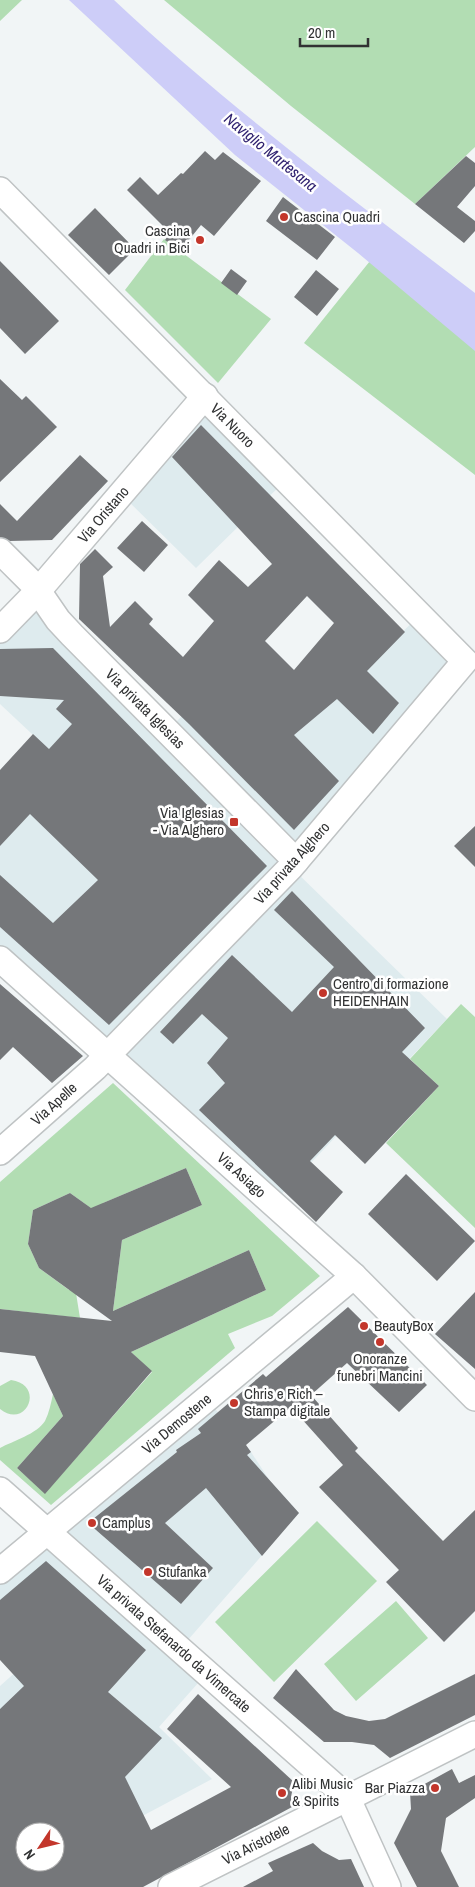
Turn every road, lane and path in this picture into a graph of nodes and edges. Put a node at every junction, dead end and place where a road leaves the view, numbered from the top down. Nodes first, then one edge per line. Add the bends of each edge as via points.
1 (0, 190) edge
2 (205, 396) junction
3 (0, 551) edge
4 (38, 590) junction
5 (0, 630) edge
6 (465, 661) joint
7 (296, 860) junction
8 (0, 959) edge
9 (108, 1055) junction
10 (0, 1152) edge
11 (354, 1276) junction
12 (475, 1398) edge
13 (0, 1490) edge
14 (47, 1532) junction
15 (0, 1571) edge
16 (475, 1734) edge
17 (348, 1798) junction
18 (170, 1887) edge
19 (388, 1887) edge

1 - 2 street, Via Nuoro
2 - 4 street, Via Oristano
2 - 6 street, Via Nuoro
3 - 4 street, Via privata Iglesias
4 - 5 street, Via Oristano
4 - 7 street, Via privata Iglesias via 68,632
6 - 7 street, Via privata Alghero
7 - 9 street, Via privata Alghero
8 - 9 street, Via Asiago
9 - 10 street, Via Apelle
9 - 11 street, Via Asiago
11 - 12 street, Via Asiago
11 - 14 street, Via Demostene
13 - 14 street, Via privata Stefanardo da Vimercate
14 - 15 street, Via Demostene
14 - 17 street, Via privata Stefanardo da Vimercate
16 - 17 street, Via Aristotele
17 - 18 street, Via Aristotele
17 - 19 street

